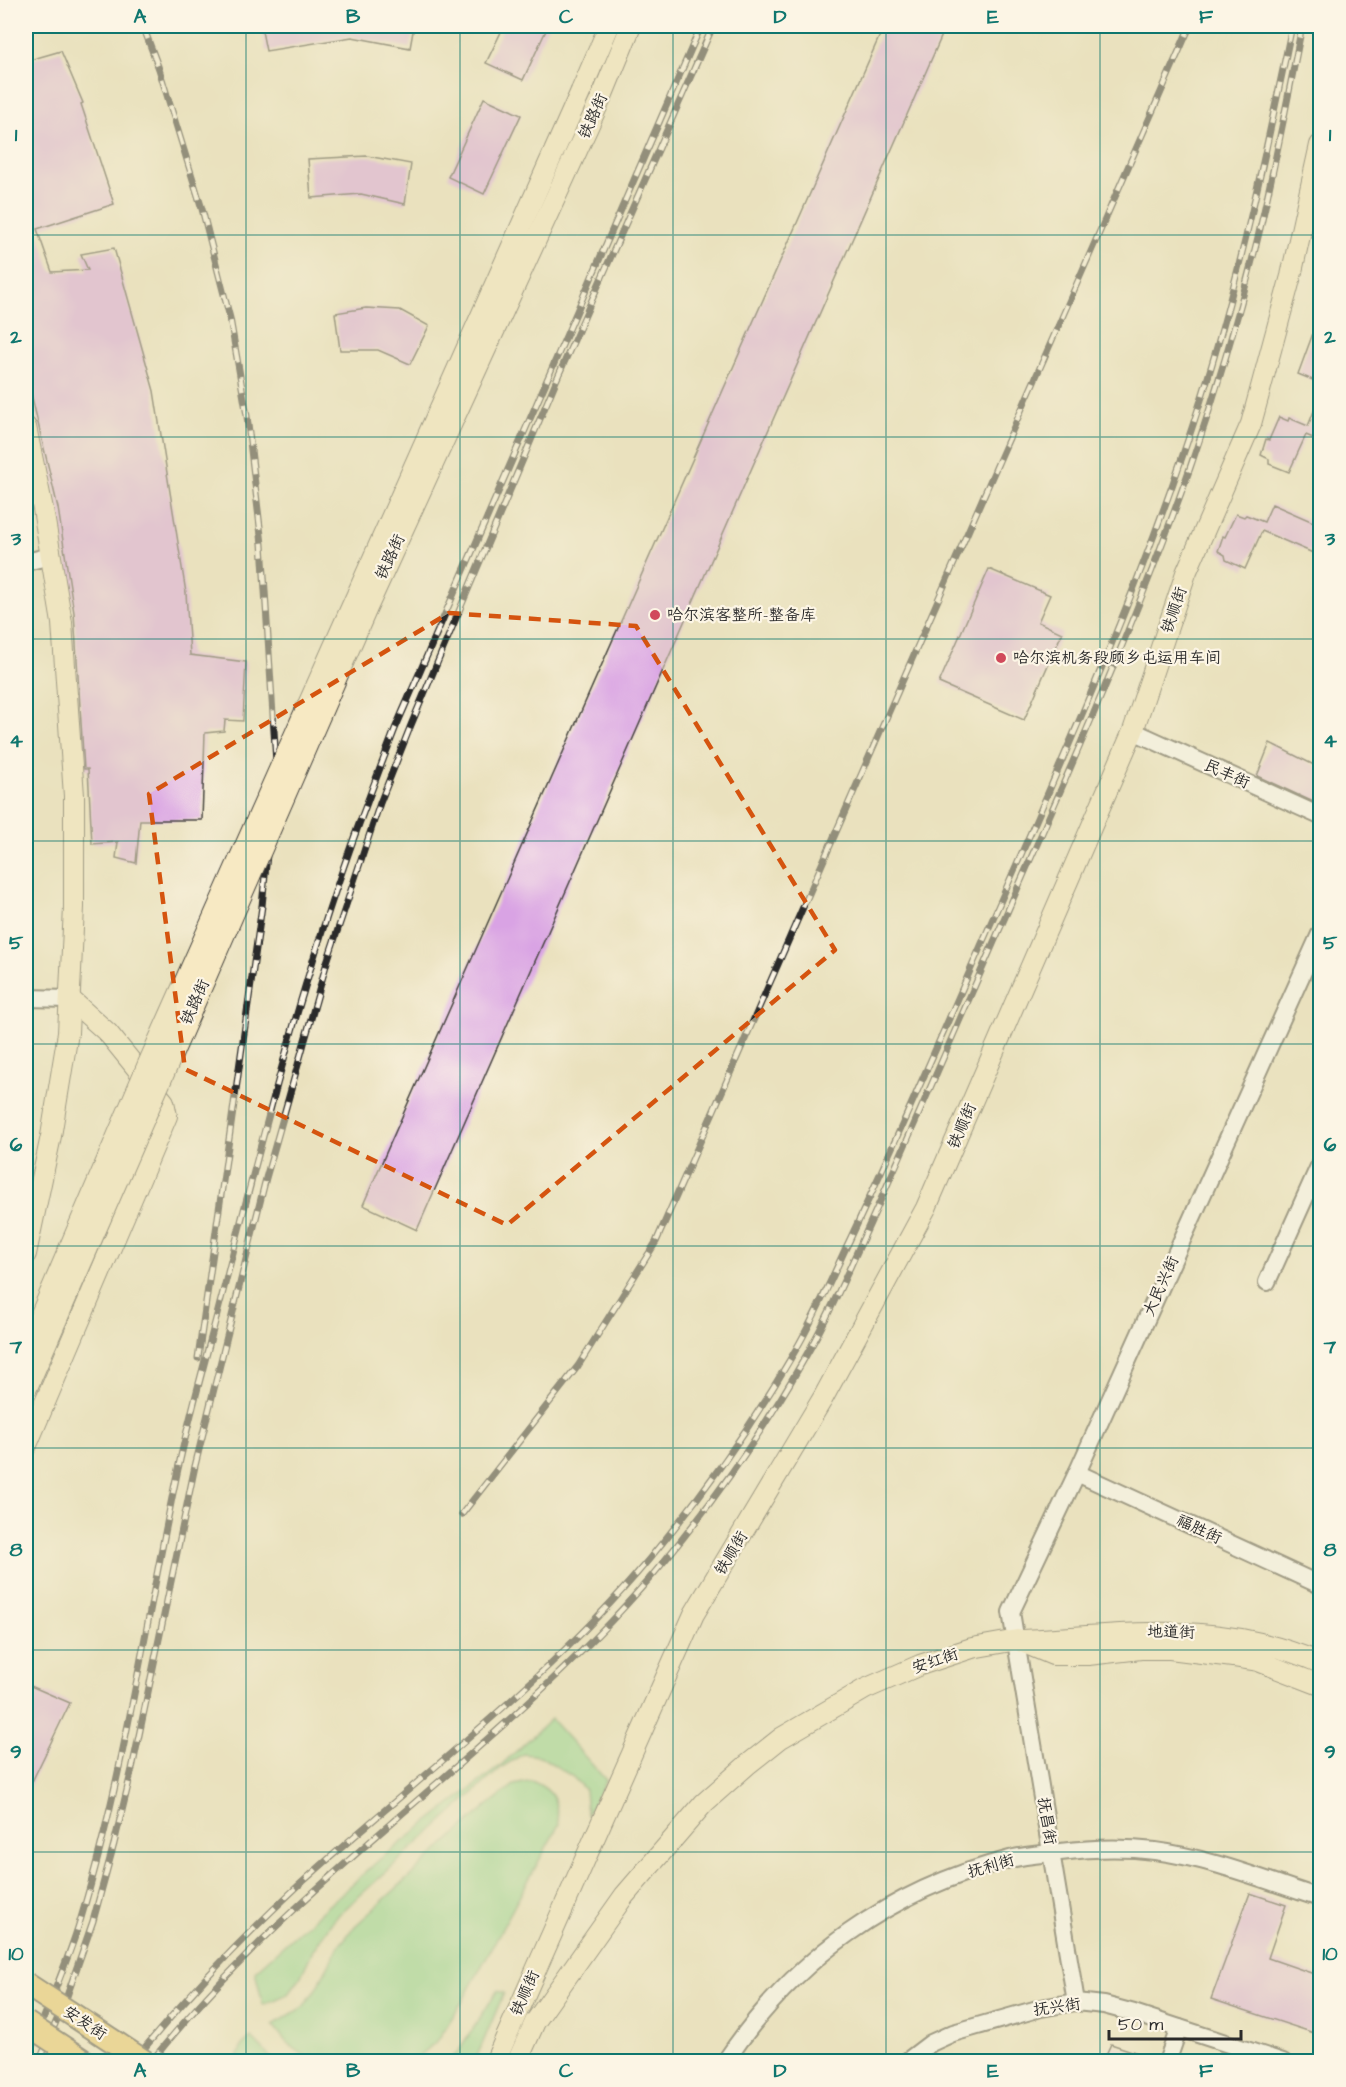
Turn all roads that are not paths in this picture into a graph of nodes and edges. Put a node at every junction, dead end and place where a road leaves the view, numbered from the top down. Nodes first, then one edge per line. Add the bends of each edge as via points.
1 (609, 26) edge
2 (631, 26) edge
3 (1320, 145) edge
4 (26, 427) edge
5 (51, 556) junction
6 (26, 562) edge
7 (1133, 731) junction
8 (1320, 816) edge
9 (1320, 934) edge
10 (26, 998) edge
11 (70, 999) junction
12 (1320, 1164) edge
13 (26, 1254) edge
14 (1267, 1282) dead end
15 (26, 1349) edge
16 (26, 1390) edge
17 (26, 1447) edge
18 (1077, 1473) junction
19 (1320, 1585) edge
20 (1017, 1640) junction
21 (1318, 1657) edge
22 (1320, 1684) edge
23 (1052, 1853) junction
24 (624, 1896) joint
25 (1320, 1898) edge
26 (26, 1984) edge
27 (1076, 2002) junction
28 (26, 2023) edge
29 (1179, 2028) junction
30 (85, 2061) edge
31 (146, 2061) edge
32 (495, 2061) edge
33 (517, 2061) edge
34 (725, 2061) edge
35 (906, 2061) edge
36 (1167, 2061) edge
37 (1283, 2061) edge

1 - 15 main road, 铁路街, bridge via 148,1064
2 - 16 main road, 铁路街, bridge via 372,597
3 - 7 main road, 铁顺街 via 1291,276 1251,424 1186,573
4 - 5 main road
5 - 6 street
5 - 11 main road via 62,623 74,796
7 - 8 street, 民丰街
7 - 32 main road, 铁顺街 via 926,1208 823,1398 694,1614
9 - 18 street, 大民兴街
10 - 11 street
11 - 13 main road via 51,1136
11 - 17 main road via 108,1033 164,1102 167,1116
12 - 14 street
18 - 19 street, 福胜街
18 - 20 street, 大民兴街 via 1011,1612
20 - 21 main road, 地道街 via 1157,1631 1200,1633
20 - 22 main road via 1053,1655 1170,1649 1258,1661
20 - 23 street, 抚昌街
20 - 24 main road, 安红街 via 972,1648 920,1665 865,1689 781,1738 704,1803
23 - 25 street, 抚利街 via 1120,1848 1156,1851 1191,1857
23 - 27 street, 抚昌街
23 - 34 street, 抚利街 via 1012,1858 937,1883 905,1897 848,1932 766,2007
24 - 33 main road, 铁顺街 via 536,2022
26 - 31 highway, 安发街, bridge
27 - 29 street, 抚兴街 via 1104,2005
27 - 35 street, 抚兴街 via 953,2033
28 - 30 highway, 安发街, bridge
29 - 36 street
29 - 37 street, 抚兴街

